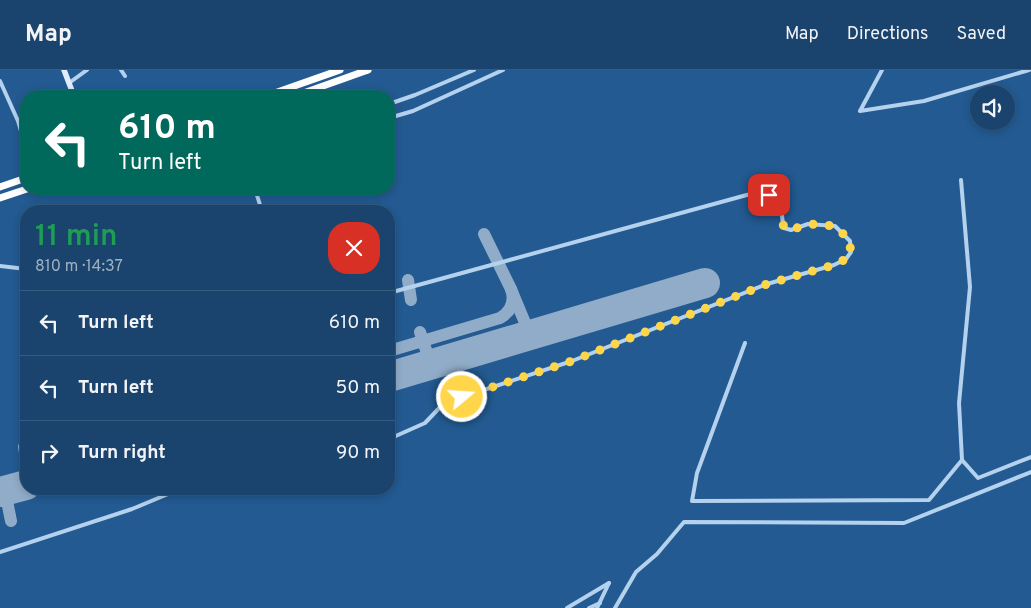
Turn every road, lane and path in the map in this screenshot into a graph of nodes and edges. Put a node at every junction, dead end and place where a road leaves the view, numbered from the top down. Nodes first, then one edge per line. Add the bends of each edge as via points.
1 (64, 70) edge
2 (87, 70) edge
3 (121, 70) edge
4 (340, 70) edge
5 (368, 70) edge
6 (474, 70) edge
7 (503, 70) edge
8 (882, 70) edge
9 (1029, 70) edge
10 (125, 76) dead end
11 (0, 81) edge
12 (69, 83) junction
13 (72, 90) edge
14 (283, 90) edge
15 (312, 90) edge
16 (395, 102) edge
17 (395, 116) edge
18 (20, 128) edge
19 (20, 180) edge
20 (961, 180) dead end
21 (0, 187) edge
22 (20, 191) edge
23 (0, 198) edge
24 (0, 266) edge
25 (20, 268) edge
26 (395, 291) edge
27 (745, 343) dead end
28 (395, 436) edge
29 (1031, 457) edge
30 (962, 460) junction
31 (1031, 472) edge
32 (166, 495) edge
33 (0, 552) edge
34 (600, 603) junction
35 (567, 608) edge
36 (589, 608) edge
37 (597, 608) edge
38 (614, 608) edge

1 - 12 street
2 - 12 street
3 - 10 street
4 - 14 highway
5 - 15 highway
6 - 16 street
7 - 17 street
8 - 9 street via 860,111 924,101
11 - 18 street
12 - 13 street
19 - 21 highway
20 - 30 street via 970,287 960,403
22 - 23 highway
24 - 25 street
26 - 28 street via 754,193 777,198 782,206 784,228 791,230 808,224 835,226 850,241 851,252 846,259 834,265 767,284 572,361 444,402 425,423
27 - 30 street via 697,474 692,501 929,500
29 - 30 street via 978,478
31 - 38 street via 904,523 684,522 658,554 636,572
32 - 33 street
34 - 35 street via 609,582
34 - 36 street
34 - 37 street

